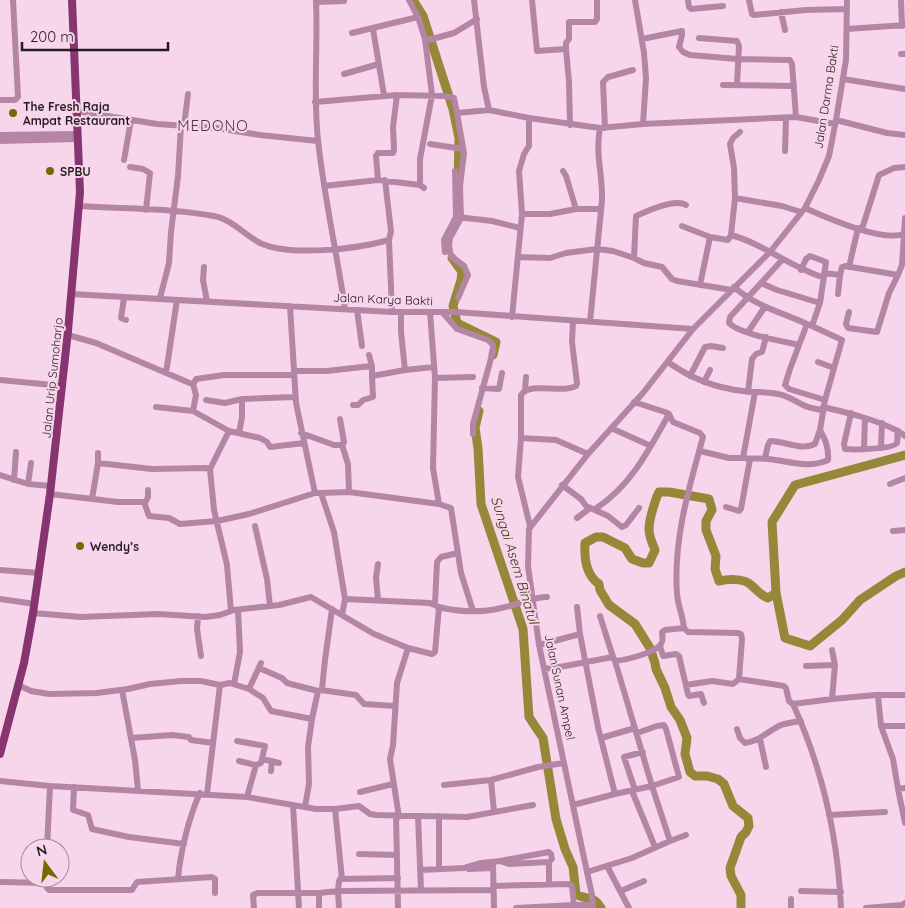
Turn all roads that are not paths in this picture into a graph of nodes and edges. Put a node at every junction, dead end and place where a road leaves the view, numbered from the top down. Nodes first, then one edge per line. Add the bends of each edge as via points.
1 (14, 0) edge
2 (72, 0) edge
3 (409, 0) edge
4 (476, 0) edge
5 (532, 0) edge
6 (597, 0) edge
7 (635, 0) edge
8 (688, 0) edge
9 (750, 0) edge
10 (847, 0) edge
11 (901, 0) edge
12 (316, 1) edge
13 (344, 1) dead end
14 (723, 6) dead end
15 (848, 9) junction
16 (781, 12) junction
17 (418, 17) junction
18 (476, 19) junction
19 (904, 26) edge
20 (373, 29) junction
21 (847, 29) junction
22 (785, 30) dead end
23 (352, 33) dead end
24 (698, 38) dead end
25 (642, 39) junction
26 (428, 40) junction
27 (566, 49) junction
28 (737, 59) junction
29 (380, 64) junction
30 (633, 70) dead end
31 (344, 74) dead end
32 (843, 79) junction
33 (723, 85) dead end
34 (737, 85) junction
35 (794, 86) junction
36 (905, 89) edge
37 (188, 94) dead end
38 (384, 95) junction
39 (397, 95) junction
40 (432, 95) junction
41 (0, 100) edge
42 (315, 102) junction
43 (489, 110) junction
44 (77, 111) junction
45 (457, 113) junction
46 (796, 117) junction
47 (529, 118) junction
48 (786, 118) junction
49 (131, 120) junction
50 (836, 122) junction
51 (643, 124) junction
52 (570, 125) junction
53 (182, 126) junction
54 (603, 128) junction
55 (740, 132) dead end
56 (0, 135) edge
57 (905, 135) edge
58 (14, 137) junction
59 (78, 137) junction
60 (0, 141) edge
61 (318, 141) junction
62 (430, 144) dead end
63 (463, 149) junction
64 (785, 151) dead end
65 (124, 160) dead end
66 (130, 167) dead end
67 (905, 167) edge
68 (455, 171) dead end
69 (563, 171) dead end
70 (381, 180) junction
71 (324, 186) junction
72 (735, 198) junction
73 (686, 205) dead end
74 (80, 206) junction
75 (601, 208) junction
76 (576, 209) junction
77 (146, 210) junction
78 (803, 210) junction
79 (174, 212) junction
80 (522, 214) junction
81 (458, 218) junction
82 (905, 218) edge
83 (682, 226) dead end
84 (520, 228) junction
85 (860, 229) junction
86 (904, 234) edge
87 (731, 235) junction
88 (710, 237) junction
89 (389, 240) junction
90 (447, 241) junction
91 (336, 249) junction
92 (597, 249) junction
93 (445, 252) dead end
94 (776, 256) junction
95 (518, 258) junction
96 (634, 258) junction
97 (204, 267) dead end
98 (849, 267) junction
99 (802, 270) junction
100 (823, 275) junction
101 (898, 275) junction
102 (840, 276) junction
103 (761, 283) junction
104 (700, 285) junction
105 (733, 289) junction
106 (71, 294) junction
107 (838, 294) dead end
108 (744, 295) junction
109 (124, 298) junction
110 (160, 298) junction
111 (458, 298) dead end
112 (176, 300) junction
113 (207, 302) junction
114 (820, 303) junction
115 (290, 306) junction
116 (764, 308) junction
117 (345, 309) junction
118 (357, 310) junction
119 (392, 312) junction
120 (401, 312) junction
121 (430, 312) junction
122 (445, 312) junction
123 (849, 312) dead end
124 (512, 317) junction
125 (126, 320) dead end
126 (573, 321) junction
127 (590, 322) junction
128 (809, 325) junction
129 (693, 329) junction
130 (748, 332) junction
131 (68, 335) junction
132 (766, 337) junction
133 (798, 345) junction
134 (362, 346) dead end
135 (722, 348) dead end
136 (369, 355) dead end
137 (668, 362) junction
138 (818, 362) dead end
139 (372, 366) junction
140 (434, 367) junction
141 (834, 368) junction
142 (405, 370) junction
143 (710, 370) dead end
144 (166, 372) junction
145 (294, 373) junction
146 (502, 373) dead end
147 (372, 376) junction
148 (690, 376) junction
149 (473, 377) dead end
150 (526, 377) dead end
151 (435, 378) junction
152 (0, 380) edge
153 (704, 382) junction
154 (193, 384) junction
155 (63, 386) junction
156 (486, 388) junction
157 (525, 390) junction
158 (752, 392) junction
159 (296, 397) junction
160 (242, 399) junction
161 (206, 400) dead end
162 (634, 402) junction
163 (353, 405) dead end
164 (823, 405) junction
165 (156, 407) dead end
166 (193, 412) junction
167 (851, 413) junction
168 (669, 414) junction
169 (865, 418) junction
170 (340, 419) dead end
171 (882, 423) junction
172 (611, 428) junction
173 (820, 430) junction
174 (229, 431) junction
175 (898, 431) junction
176 (239, 433) junction
177 (301, 433) junction
178 (473, 434) dead end
179 (905, 436) edge
180 (521, 438) junction
181 (304, 443) junction
182 (342, 445) junction
183 (651, 446) junction
184 (881, 448) junction
185 (864, 449) junction
186 (700, 451) junction
187 (16, 452) dead end
188 (98, 453) dead end
189 (588, 454) junction
190 (765, 458) junction
191 (747, 459) junction
192 (31, 463) dead end
193 (98, 463) junction
194 (210, 469) junction
195 (0, 476) edge
196 (905, 478) edge
197 (14, 480) junction
198 (28, 484) junction
199 (890, 484) dead end
200 (562, 486) junction
201 (51, 490) junction
202 (148, 490) dead end
203 (349, 492) junction
204 (318, 493) junction
205 (92, 499) junction
206 (145, 502) junction
207 (439, 504) junction
208 (726, 507) dead end
209 (639, 508) dead end
210 (592, 509) junction
211 (576, 518) dead end
212 (217, 521) junction
213 (256, 526) dead end
214 (530, 526) junction
215 (905, 530) edge
216 (893, 531) dead end
217 (458, 552) junction
218 (378, 564) dead end
219 (0, 570) edge
220 (39, 573) junction
221 (546, 597) dead end
222 (532, 598) junction
223 (0, 599) edge
224 (344, 599) junction
225 (378, 600) junction
226 (34, 604) junction
227 (270, 606) junction
228 (437, 606) junction
229 (577, 607) dead end
230 (332, 609) junction
231 (238, 610) junction
232 (231, 611) junction
233 (472, 611) junction
234 (33, 613) junction
235 (342, 615) junction
236 (198, 616) junction
237 (600, 616) dead end
238 (684, 628) junction
239 (580, 634) junction
240 (539, 645) junction
241 (408, 648) junction
242 (654, 649) junction
243 (832, 650) dead end
244 (201, 656) dead end
245 (614, 659) junction
246 (587, 662) junction
247 (836, 665) junction
248 (806, 666) dead end
249 (544, 669) junction
250 (739, 679) junction
251 (234, 684) junction
252 (18, 685) junction
253 (220, 685) junction
254 (686, 685) junction
255 (249, 689) junction
256 (122, 690) junction
257 (320, 690) junction
258 (905, 695) edge
259 (878, 696) junction
260 (832, 699) junction
261 (704, 703) dead end
262 (793, 704) junction
263 (395, 706) junction
264 (312, 719) junction
265 (801, 722) junction
266 (881, 726) junction
267 (905, 726) edge
268 (737, 729) dead end
269 (636, 731) junction
270 (131, 738) junction
271 (601, 738) junction
272 (760, 739) junction
273 (237, 741) dead end
274 (213, 743) junction
275 (1, 745) edge
276 (643, 752) junction
277 (0, 754) edge
278 (262, 759) junction
279 (239, 761) dead end
280 (564, 763) junction
281 (256, 765) junction
282 (766, 767) dead end
283 (271, 770) dead end
284 (491, 780) junction
285 (0, 781) edge
286 (393, 784) junction
287 (444, 785) dead end
288 (50, 786) junction
289 (652, 786) junction
290 (74, 787) junction
291 (905, 788) edge
292 (898, 789) junction
293 (138, 790) junction
294 (633, 791) junction
295 (360, 792) dead end
296 (204, 794) junction
297 (615, 794) junction
298 (247, 797) junction
299 (293, 805) junction
300 (532, 805) dead end
301 (572, 805) junction
302 (305, 807) junction
303 (335, 809) junction
304 (494, 812) junction
305 (886, 812) dead end
306 (829, 815) junction
307 (418, 816) junction
308 (439, 816) junction
309 (398, 817) junction
310 (905, 823) edge
311 (686, 835) dead end
312 (47, 838) edge
313 (670, 840) junction
314 (184, 844) junction
315 (655, 847) junction
316 (360, 854) dead end
317 (397, 855) junction
318 (495, 864) junction
319 (607, 866) junction
320 (420, 870) junction
321 (439, 870) junction
322 (588, 872) junction
323 (398, 878) junction
324 (178, 879) junction
325 (342, 879) junction
326 (644, 881) dead end
327 (0, 882) edge
328 (20, 882) edge
329 (549, 884) junction
330 (46, 888) edge
331 (493, 888) junction
332 (421, 890) junction
333 (338, 891) junction
334 (398, 891) junction
335 (621, 891) junction
336 (801, 891) dead end
337 (841, 892) junction
338 (215, 893) dead end
339 (319, 893) junction
340 (299, 894) junction
341 (791, 899) dead end
342 (592, 902) edge
343 (905, 903) edge
344 (574, 905) junction
345 (254, 908) edge
346 (299, 908) edge
347 (320, 908) edge
348 (339, 908) edge
349 (398, 908) edge
350 (494, 908) edge
351 (516, 908) edge
352 (629, 908) edge
353 (791, 908) edge
354 (842, 908) edge
355 (866, 908) edge

1 - 41 street via 18,97
2 - 44 main road, Jalan Urip Sumoharjo
3 - 17 street
4 - 18 street
5 - 27 street via 537,51
6 - 27 street via 595,22 569,22
7 - 25 street
8 - 14 street via 690,9
9 - 16 street via 754,15
10 - 15 street, Jalan Darma Bakti
11 - 19 street
12 - 13 street
12 - 42 street
15 - 16 street
15 - 21 street, Jalan Darma Bakti
16 - 22 street
17 - 20 street
17 - 26 street
18 - 26 street via 454,33
18 - 43 street
19 - 21 street
20 - 23 street
20 - 29 street
21 - 32 street, Jalan Darma Bakti
24 - 28 street via 737,41
25 - 28 street via 682,31 679,47 686,54
25 - 51 street via 646,78
26 - 40 street
27 - 52 street
28 - 34 street
28 - 35 street via 790,60
29 - 31 street
29 - 38 street
30 - 54 street via 608,77 603,82
32 - 36 street
32 - 50 street, Jalan Darma Bakti
33 - 34 street
34 - 35 street
35 - 46 street
37 - 53 street
38 - 39 street
38 - 42 street
39 - 40 street
39 - 70 street via 393,153 378,153 376,156
40 - 45 street via 450,96
40 - 70 street via 420,159 422,186
42 - 61 street
43 - 45 street
43 - 47 street
44 - 49 street
44 - 59 main road, Jalan Urip Sumoharjo
45 - 63 street
46 - 48 street
46 - 50 street
47 - 52 street
47 - 80 street via 529,146 519,171
48 - 51 street
48 - 64 street
49 - 53 street
49 - 65 street
50 - 57 street
50 - 78 street, Jalan Darma Bakti via 829,156
51 - 54 street
52 - 54 street
53 - 61 street
53 - 79 street
54 - 75 street via 598,152
55 - 72 street via 730,144
56 - 58 street
58 - 59 street
58 - 60 street
59 - 74 main road, Jalan Urip Sumoharjo
61 - 71 street
62 - 63 street
63 - 81 street
66 - 77 street via 151,174
67 - 85 street via 879,174
68 - 81 street
69 - 76 street
70 - 71 street
70 - 89 street via 391,225
71 - 91 street
72 - 78 street
72 - 87 street
73 - 96 street via 670,203 636,216
74 - 77 street
74 - 106 main road, Jalan Urip Sumoharjo
75 - 76 street
75 - 92 street
76 - 80 street via 550,214
77 - 79 street
78 - 85 street
78 - 94 street, Jalan Darma Bakti
79 - 91 street via 216,216 268,246 297,250
79 - 110 street via 169,263
80 - 84 street
81 - 84 street
81 - 90 street
82 - 86 street
83 - 88 street
84 - 95 street
85 - 86 street via 893,236
85 - 98 street
86 - 101 street via 902,265
87 - 88 street via 728,240
87 - 94 street
88 - 104 street
89 - 91 street
89 - 119 street
90 - 93 street
90 - 111 street via 450,253 468,274
91 - 117 street
92 - 95 street via 550,258
92 - 96 street
92 - 127 street
94 - 99 street
94 - 103 street
94 - 105 street, Jalan Darma Bakti
95 - 124 street
96 - 104 street via 662,268 672,279
97 - 113 street
98 - 101 street
98 - 102 street via 843,266
99 - 100 street
99 - 100 street via 806,259 812,256 826,262
100 - 102 street
100 - 114 street
101 - 123 street via 877,332 848,328
102 - 107 street
103 - 108 street
103 - 114 street
104 - 105 street
105 - 108 street
105 - 129 street, Jalan Darma Bakti
106 - 109 street, Jalan Karya Bakti
106 - 131 main road, Jalan Urip Sumoharjo
108 - 116 street
108 - 130 street via 728,323
109 - 110 street, Jalan Karya Bakti
109 - 125 street via 121,317
110 - 112 street, Jalan Karya Bakti
112 - 113 street, Jalan Karya Bakti
112 - 144 street
113 - 115 street, Jalan Karya Bakti
114 - 128 street
115 - 117 street, Jalan Karya Bakti
115 - 145 street
116 - 128 street
116 - 130 street
117 - 118 street, Jalan Karya Bakti
118 - 119 street, Jalan Karya Bakti
118 - 134 street
119 - 120 street, Jalan Karya Bakti
120 - 121 street, Jalan Karya Bakti
120 - 142 street
121 - 122 street, Jalan Karya Bakti
121 - 140 street
122 - 124 street, Jalan Karya Bakti
122 - 156 street via 457,329 493,344
124 - 126 street, Jalan Karya Bakti
126 - 127 street, Jalan Karya Bakti
126 - 157 street via 576,386 570,389
127 - 129 street, Jalan Karya Bakti
128 - 133 street
128 - 141 street via 842,340
129 - 137 street
130 - 132 street
131 - 144 street
131 - 155 main road, Jalan Urip Sumoharjo
132 - 133 street
132 - 158 street via 762,352 752,359
133 - 164 street via 786,387
135 - 148 street via 705,348
136 - 139 street
137 - 148 street
137 - 162 street
138 - 141 street
139 - 145 street
139 - 147 street
140 - 142 street
140 - 151 street
141 - 164 street
142 - 147 street
143 - 153 street
144 - 154 street
145 - 154 street via 224,375 196,379
145 - 159 street
146 - 156 street via 499,389
147 - 163 street via 373,397
148 - 153 street
149 - 151 street
150 - 157 street, Jalan Sunan Ampel
151 - 207 street via 433,468
152 - 155 street
153 - 158 street
154 - 166 street via 196,396
155 - 201 main road, Jalan Urip Sumoharjo
156 - 178 street via 473,424
157 - 180 street, Jalan Sunan Ampel via 520,398
158 - 164 street via 784,395 805,406
158 - 191 street
159 - 160 street
159 - 177 street
160 - 161 street via 225,403
160 - 176 street
162 - 168 street
162 - 172 street
164 - 167 street
164 - 173 street
165 - 166 street
166 - 174 street
167 - 169 street
167 - 185 street via 844,447 848,450
168 - 183 street
168 - 186 street via 676,424 703,435
169 - 171 street
169 - 185 street
170 - 182 street
171 - 175 street
171 - 184 street
172 - 183 street
172 - 189 street
173 - 190 street via 811,446 770,442
173 - 190 street via 827,443 829,459 826,461 807,465
174 - 176 street
174 - 194 street
175 - 179 street
175 - 184 street via 896,445
176 - 181 street via 260,438 270,447
177 - 181 street
177 - 182 street
180 - 189 street via 556,440
180 - 214 street, Jalan Sunan Ampel via 518,477
181 - 204 street
182 - 203 street via 348,464
183 - 210 street via 615,496
184 - 185 street
186 - 191 street
186 - 238 street via 677,554 677,596
187 - 197 street
188 - 193 street
189 - 200 street
190 - 191 street
191 - 208 street via 741,509
192 - 198 street
193 - 194 street via 152,469
193 - 205 street
194 - 212 street
195 - 197 street
196 - 199 street
197 - 198 street
198 - 201 street
200 - 210 street
200 - 214 street
201 - 205 street
201 - 220 main road, Jalan Urip Sumoharjo
202 - 206 street
203 - 204 street
203 - 207 street
204 - 212 street
204 - 224 street via 334,532
205 - 206 street
206 - 212 street via 149,516 169,518 180,524
207 - 217 street via 451,508
209 - 210 street via 622,527
210 - 211 street
212 - 232 street via 227,565
213 - 227 street
214 - 222 street, Jalan Sunan Ampel via 528,566
215 - 216 street
217 - 228 street via 441,557 437,562
217 - 233 street
218 - 225 street
219 - 220 street
220 - 226 main road, Jalan Urip Sumoharjo
221 - 222 street
222 - 233 street via 496,609
222 - 240 street, Jalan Sunan Ampel
223 - 226 street
224 - 225 street
224 - 235 street
225 - 228 street
226 - 234 main road, Jalan Urip Sumoharjo
227 - 230 street via 311,597
227 - 231 street
228 - 233 street
228 - 241 street via 434,654
229 - 239 street
230 - 235 street
230 - 257 street
231 - 232 street
231 - 251 street via 240,652
232 - 236 street
234 - 236 street via 81,618 158,614
234 - 252 main road, Jalan Urip Sumoharjo
235 - 241 street via 374,634
236 - 244 street
237 - 245 street
238 - 242 street via 663,630 663,641
238 - 250 street via 688,632 740,634
239 - 240 street
239 - 246 street
240 - 249 street, Jalan Sunan Ampel
241 - 263 street via 397,684
242 - 245 street
242 - 254 street via 663,656 679,656
243 - 247 street
245 - 246 street
245 - 269 street
246 - 249 street
246 - 271 street
247 - 248 street
247 - 260 street
249 - 280 street, Jalan Sunan Ampel
250 - 254 street via 733,684 712,681
250 - 262 street via 784,686
251 - 253 street
251 - 255 street
252 - 256 street via 49,694
252 - 275 main road, Jalan Urip Sumoharjo
253 - 256 street via 181,681
253 - 274 street
254 - 261 street via 689,696 701,694
255 - 257 street via 260,665 287,683
255 - 264 street via 262,698 271,711
256 - 270 street
257 - 263 street via 356,695 364,704
257 - 264 street
258 - 259 street
259 - 260 street
259 - 266 street
260 - 262 street
262 - 265 street
263 - 286 street via 390,759
264 - 302 street
265 - 272 street via 786,723
265 - 306 street via 820,774
266 - 267 street
266 - 292 street via 893,759
268 - 272 street via 743,742
269 - 271 street
269 - 276 street
269 - 289 street via 664,726 679,774 677,779
270 - 274 street via 172,735
270 - 293 street
271 - 297 street
272 - 282 street
273 - 278 street via 265,746
274 - 296 street
275 - 277 main road, Jalan Urip Sumoharjo
276 - 289 street
276 - 294 street via 624,757
278 - 281 street
278 - 283 street via 276,762
279 - 281 street
280 - 284 street
280 - 301 street, Jalan Sunan Ampel
281 - 298 street
284 - 287 street
284 - 304 street
285 - 288 street
286 - 295 street
286 - 309 street
288 - 290 street
288 - 312 street
289 - 294 street
289 - 313 street
290 - 293 street
290 - 314 street via 74,810 88,815 93,829
291 - 292 street
292 - 310 street
293 - 296 street
294 - 297 street
294 - 315 street
296 - 298 street
296 - 314 street via 195,803
297 - 301 street
298 - 299 street
299 - 302 street
299 - 340 street
300 - 304 street
301 - 322 street, Jalan Sunan Ampel
302 - 303 street
303 - 309 street via 359,806 370,814
303 - 325 street
304 - 308 street via 467,817
305 - 306 street
306 - 337 street
307 - 308 street
307 - 309 street
307 - 320 street
308 - 321 street
309 - 317 street
311 - 313 street
313 - 315 street
314 - 324 street
315 - 319 street
316 - 317 street
317 - 323 street
318 - 321 street
318 - 329 street via 549,852 552,854
318 - 331 street
319 - 322 street
319 - 335 street
320 - 321 street
320 - 332 street
322 - 342 street, Jalan Sunan Ampel
323 - 325 street
323 - 334 street
324 - 330 street via 136,882 132,890
324 - 338 street via 214,878
325 - 333 street
326 - 335 street
327 - 328 street
329 - 331 street
329 - 344 street via 571,884
331 - 332 street
331 - 350 street
332 - 334 street
333 - 334 street
333 - 339 street
333 - 348 street
334 - 349 street
335 - 352 street
336 - 337 street
337 - 354 street
339 - 340 street
339 - 347 street
340 - 345 street via 254,894
340 - 346 street
341 - 353 street
342 - 344 street
343 - 355 street
344 - 351 street

